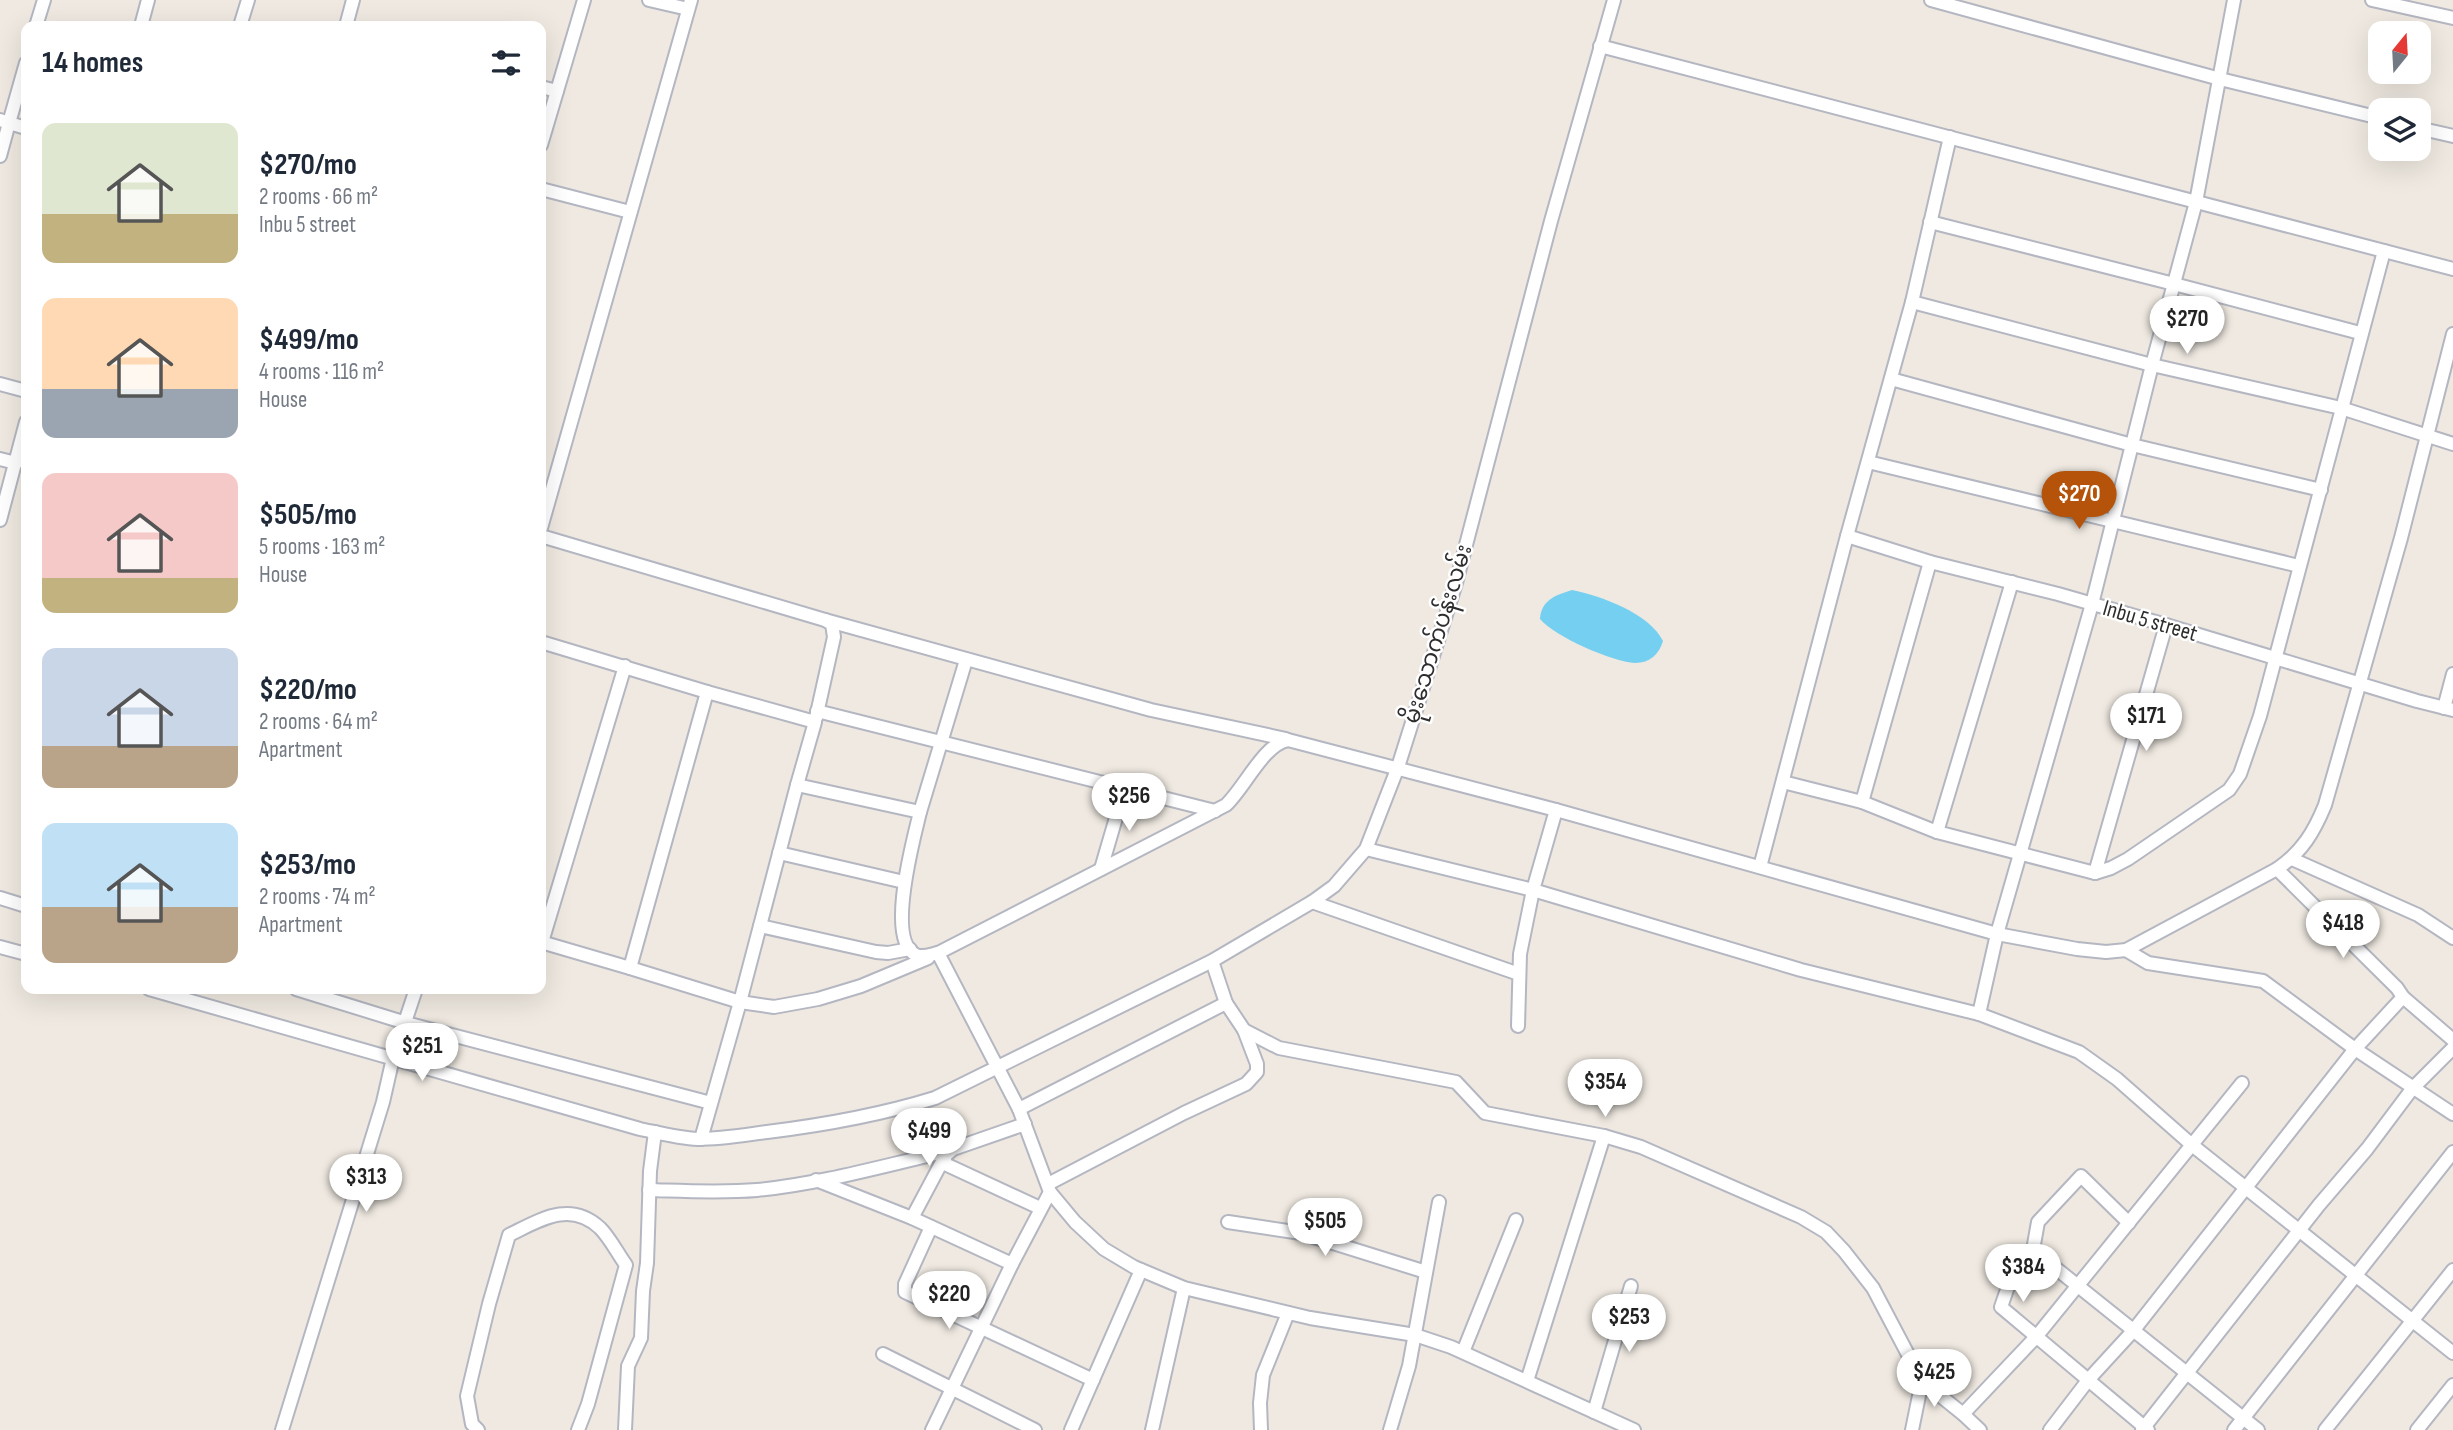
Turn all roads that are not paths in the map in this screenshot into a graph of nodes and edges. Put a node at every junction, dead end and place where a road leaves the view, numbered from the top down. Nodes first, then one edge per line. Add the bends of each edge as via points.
1 (44, 0) edge
2 (148, 0) edge
3 (248, 0) edge
4 (353, 0) edge
5 (584, 0) edge
6 (649, 0) edge
7 (1614, 0) edge
8 (1931, 0) edge
9 (2234, 0) edge
10 (2372, 0) edge
11 (689, 5) edge
12 (2453, 18) edge
13 (38, 21) edge
14 (142, 21) edge
15 (242, 21) edge
16 (347, 21) edge
17 (1600, 46) junction
18 (21, 77) edge
19 (2220, 79) junction
20 (546, 88) edge
21 (556, 91) junction
22 (2368, 115) edge
23 (5, 122) edge
24 (546, 127) edge
25 (2431, 131) edge
26 (2453, 136) edge
27 (1950, 137) junction
28 (0, 156) edge
29 (546, 190) edge
30 (2196, 202) junction
31 (630, 212) junction
32 (1930, 222) junction
33 (2384, 251) junction
34 (2453, 269) edge
35 (2174, 284) junction
36 (1912, 302) junction
37 (2360, 333) junction
38 (2453, 334) edge
39 (2152, 365) junction
40 (1891, 379) junction
41 (0, 384) edge
42 (21, 390) edge
43 (2341, 408) junction
44 (2427, 437) junction
45 (21, 442) edge
46 (2453, 444) edge
47 (2132, 445) junction
48 (0, 459) edge
49 (1868, 462) junction
50 (16, 463) junction
51 (2321, 490) junction
52 (546, 510) edge
53 (0, 520) edge
54 (2112, 522) junction
55 (1847, 536) junction
56 (546, 537) edge
57 (1930, 562) junction
58 (2299, 566) junction
59 (2012, 582) junction
60 (2092, 604) junction
61 (825, 620) junction
62 (2166, 625) junction
63 (546, 643) edge
64 (2274, 658) junction
65 (966, 660) junction
66 (625, 666) junction
67 (2453, 674) edge
68 (2359, 684) junction
69 (707, 692) junction
70 (2449, 709) edge
71 (816, 716) junction
72 (1288, 740) junction
73 (940, 742) junction
74 (1398, 767) junction
75 (1783, 782) junction
76 (797, 785) junction
77 (1125, 788) junction
78 (1862, 802) junction
79 (1556, 810) junction
80 (1215, 811) junction
81 (920, 812) junction
82 (1937, 832) junction
83 (1366, 849) junction
84 (779, 853) junction
85 (2020, 854) junction
86 (2292, 859) junction
87 (1759, 867) junction
88 (1101, 869) junction
89 (2277, 869) junction
90 (2095, 873) junction
91 (904, 882) junction
92 (1533, 890) junction
93 (0, 898) edge
94 (1312, 902) junction
95 (21, 904) edge
96 (546, 926) edge
97 (760, 926) junction
98 (1997, 934) junction
99 (2453, 938) edge
100 (546, 943) edge
101 (0, 947) edge
102 (910, 949) junction
103 (2126, 950) junction
104 (21, 953) edge
105 (938, 953) junction
106 (1212, 961) junction
107 (631, 968) junction
108 (1519, 974) junction
109 (167, 994) edge
110 (312, 994) edge
111 (415, 994) edge
112 (2403, 997) junction
113 (740, 1002) junction
114 (1226, 1003) junction
115 (1979, 1014) junction
116 (407, 1023) junction
117 (1518, 1026) dead end
118 (1244, 1030) junction
119 (2453, 1040) edge
120 (2453, 1048) edge
121 (2355, 1049) junction
122 (393, 1058) junction
123 (999, 1069) junction
124 (2242, 1083) dead end
125 (2412, 1088) junction
126 (711, 1103) junction
127 (1019, 1109) junction
128 (2453, 1114) edge
129 (1026, 1124) junction
130 (655, 1132) junction
131 (1604, 1136) junction
132 (701, 1139) junction
133 (2192, 1145) junction
134 (2453, 1152) edge
135 (947, 1154) junction
136 (816, 1180) junction
137 (2246, 1187) junction
138 (1049, 1188) junction
139 (649, 1190) junction
140 (1439, 1202) dead end
141 (1040, 1208) junction
142 (912, 1218) junction
143 (1516, 1220) dead end
144 (1228, 1222) dead end
145 (2129, 1223) junction
146 (931, 1227) junction
147 (2300, 1230) junction
148 (2033, 1250) junction
149 (1012, 1264) junction
150 (1141, 1270) junction
151 (2453, 1270) edge
152 (1426, 1272) junction
153 (2355, 1274) junction
154 (1631, 1286) dead end
155 (2078, 1287) junction
156 (1184, 1288) junction
157 (1287, 1313) junction
158 (2414, 1320) junction
159 (980, 1328) junction
160 (2133, 1331) junction
161 (1415, 1335) junction
162 (2036, 1337) junction
163 (1463, 1352) junction
164 (2453, 1353) edge
165 (883, 1354) dead end
166 (2187, 1374) junction
167 (1093, 1380) junction
168 (2089, 1380) junction
169 (1527, 1381) junction
170 (1922, 1381) junction
171 (2453, 1385) edge
172 (951, 1390) junction
173 (1594, 1412) junction
174 (1963, 1414) junction
175 (2243, 1418) junction
176 (2145, 1429) edge
177 (282, 1430) edge
178 (478, 1430) edge
179 (578, 1430) edge
180 (625, 1430) edge
181 (932, 1430) edge
182 (1035, 1430) edge
183 (1071, 1430) edge
184 (1152, 1430) edge
185 (1261, 1430) edge
186 (1390, 1430) edge
187 (1634, 1430) edge
188 (1912, 1430) edge
189 (1980, 1430) edge
190 (2050, 1430) edge
191 (2234, 1430) edge
192 (2258, 1430) edge
193 (2325, 1430) edge
194 (2417, 1430) edge

1 - 13 street
2 - 14 street
3 - 15 street
4 - 16 street
5 - 21 street
6 - 11 street
7 - 17 street, မိုးသောက်ပန်းလမ်း
8 - 19 street
9 - 19 street
10 - 12 street
11 - 31 street
17 - 27 street
17 - 74 street, မိုးသောက်ပန်းလမ်း via 1456,583
18 - 23 street
19 - 22 street
19 - 30 street
20 - 21 street
21 - 24 street
23 - 28 street
25 - 26 street
27 - 30 street
27 - 32 street
29 - 31 street
30 - 33 street
30 - 35 street
31 - 52 street
32 - 35 street
32 - 36 street
33 - 34 street
33 - 37 street
35 - 37 street
35 - 39 street
36 - 39 street
36 - 40 street
37 - 43 street
38 - 44 street
39 - 43 street
39 - 47 street
40 - 47 street
40 - 49 street
41 - 42 street
43 - 44 street
43 - 51 street
44 - 46 street
44 - 68 street
45 - 50 street
47 - 51 street
47 - 54 street
48 - 50 street
49 - 54 street
49 - 55 street
50 - 53 street
51 - 58 street
54 - 58 street
54 - 60 street
55 - 57 street, Inbu 5 street
55 - 75 street
56 - 61 street
57 - 59 street, Inbu 5 street
57 - 78 street
58 - 64 street
59 - 60 street, Inbu 5 street
59 - 82 street
60 - 62 street, Inbu 5 street
60 - 85 street
61 - 65 street
61 - 71 street via 832,624 834,637
62 - 64 street, Inbu 5 street
62 - 90 street
63 - 66 street
64 - 68 street, Inbu 5 street
64 - 90 street via 2250,750 2229,790 2128,859
65 - 72 street via 1151,710
65 - 73 street
66 - 69 street
66 - 96 street
67 - 70 street
68 - 70 street, Inbu 5 street
68 - 86 street via 2325,805 2308,841
69 - 71 street
69 - 107 street
71 - 73 street
71 - 76 street
72 - 74 street
72 - 80 street via 1271,748 1239,792
73 - 77 street
73 - 81 street
74 - 79 street
74 - 83 street, မိုးသောက်ပန်းလမ်း
75 - 78 street
75 - 87 street
76 - 81 street
76 - 84 street
77 - 80 street
77 - 88 street
78 - 82 street
79 - 87 street
79 - 92 street
80 - 88 street
81 - 91 street
82 - 85 street
83 - 92 street
83 - 94 street, မိုးသောက်ပန်းလမ်း via 1334,886
84 - 91 street
84 - 97 street
85 - 90 street
85 - 98 street
86 - 89 street
86 - 99 street via 2418,915
87 - 98 street
88 - 105 street
89 - 103 street
89 - 112 street
91 - 102 street via 902,928
92 - 108 street
92 - 115 street via 1801,970
93 - 95 street
94 - 106 street, မိုးသောက်ပန်းလမ်း
94 - 108 street
97 - 102 street via 876,952
97 - 113 street
98 - 103 street via 2077,949
98 - 115 street
100 - 107 street
101 - 104 street
102 - 105 street via 919,956
103 - 121 street via 2148,963 2263,981
105 - 113 street via 818,999 774,1007
105 - 123 street
106 - 114 street
106 - 123 street, မိုးသောက်ပန်းလမ်း
107 - 113 street
108 - 117 street
109 - 122 street, မိုးသောက်ပန်းလမ်း
110 - 116 street
111 - 116 street
112 - 119 street
112 - 121 street
113 - 126 street
114 - 118 street
114 - 127 street
115 - 133 street via 2097,1063
116 - 122 street
116 - 126 street
118 - 131 street via 1279,1048 1456,1082 1485,1113
118 - 138 street via 1257,1064 1252,1079
120 - 125 street
121 - 125 street
121 - 137 street
122 - 130 street, မိုးသောက်ပန်းလမ်း
122 - 177 street
123 - 127 street
123 - 132 street, မိုးသောက်ပန်းလမ်း via 898,1109
124 - 133 street
125 - 128 street
125 - 147 street
126 - 132 street
127 - 129 street
129 - 135 street
129 - 138 street
130 - 132 street, မိုးသောက်ပန်းလမ်း
130 - 139 street
131 - 169 street
131 - 170 street via 1641,1147 1826,1232 1873,1288
133 - 137 street
133 - 145 street
134 - 153 street
135 - 136 street
135 - 141 street via 947,1166
135 - 142 street
136 - 139 street via 759,1190
136 - 142 street
137 - 147 street
137 - 160 street
138 - 141 street
138 - 150 street via 1104,1249
139 - 180 street via 641,1338 628,1366
140 - 152 street
141 - 149 street
142 - 146 street
143 - 163 street
144 - 152 street via 1301,1233
145 - 148 street via 2081,1176 2038,1222
145 - 155 street
146 - 149 street
146 - 159 street via 905,1292
147 - 153 street
147 - 166 street
148 - 155 street
148 - 162 street via 2013,1272 2001,1307
149 - 159 street
150 - 156 street
150 - 167 street
151 - 158 street
152 - 161 street
153 - 158 street
153 - 175 street
154 - 173 street
155 - 160 street
155 - 162 street
156 - 157 street
156 - 184 street
157 - 161 street
157 - 185 street via 1264,1375
158 - 164 street
158 - 193 street
159 - 167 street
159 - 172 street
160 - 166 street
160 - 168 street
161 - 163 street
161 - 186 street
162 - 168 street
162 - 174 street
163 - 169 street
165 - 172 street
166 - 175 street
166 - 176 street
167 - 183 street
168 - 176 street
168 - 190 street
169 - 173 street
170 - 174 street
170 - 188 street
171 - 194 street
172 - 181 street
172 - 182 street
173 - 187 street
174 - 189 street
175 - 191 street
175 - 192 street
178 - 179 street via 472,1424 467,1396 509,1235 551,1215 576,1213 600,1228 626,1265

